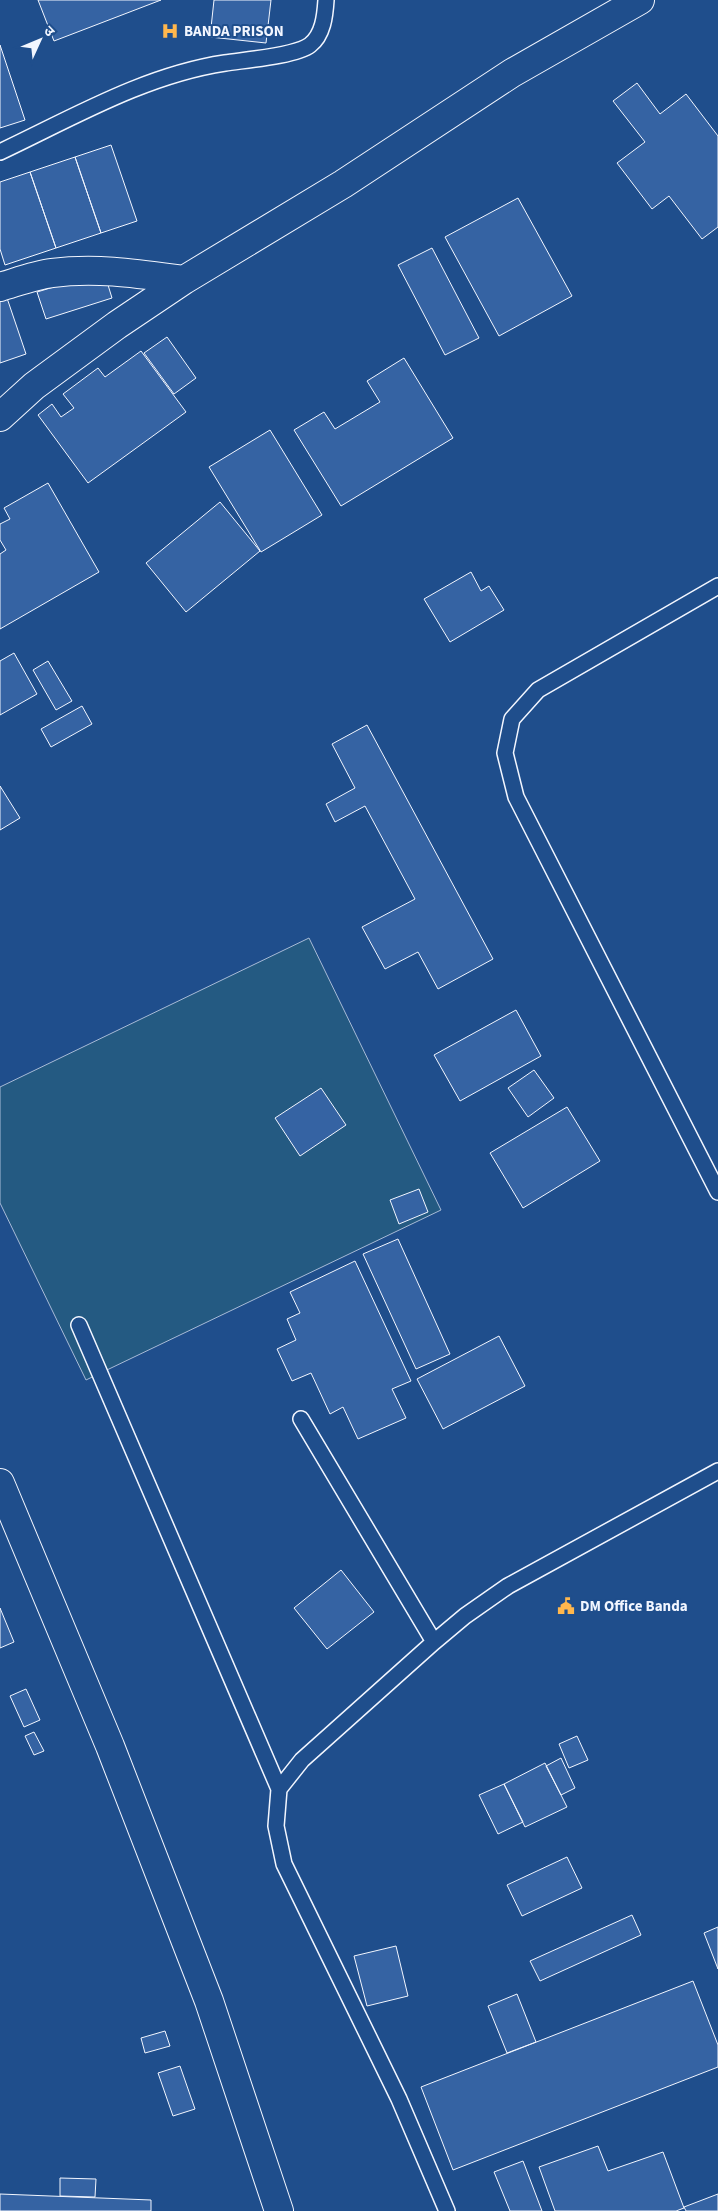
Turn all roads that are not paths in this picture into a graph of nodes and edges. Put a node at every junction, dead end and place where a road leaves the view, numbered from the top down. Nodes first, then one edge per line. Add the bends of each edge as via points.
1 (326, 0) edge
2 (640, 0) edge
3 (0, 152) edge
4 (184, 280) junction
5 (0, 287) edge
6 (0, 417) edge
7 (718, 586) edge
8 (718, 1192) edge
9 (79, 1325) dead end
10 (301, 1419) dead end
11 (718, 1471) edge
12 (0, 1484) edge
13 (434, 1642) junction
14 (279, 1789) junction
15 (278, 2211) edge
16 (447, 2211) edge

1 - 3 lane via 321,32 310,45 294,52 201,66 167,76
2 - 4 main road via 512,73 343,184
4 - 5 main road via 115,270 82,271 50,273
4 - 6 main road via 34,386
7 - 8 lane via 538,690 512,720 505,753 516,797
9 - 14 lane
10 - 13 lane
11 - 13 lane via 508,1586
12 - 15 main road via 110,1746 209,2000
13 - 14 lane via 302,1760
14 - 16 lane via 276,1826 284,1864 399,2099

